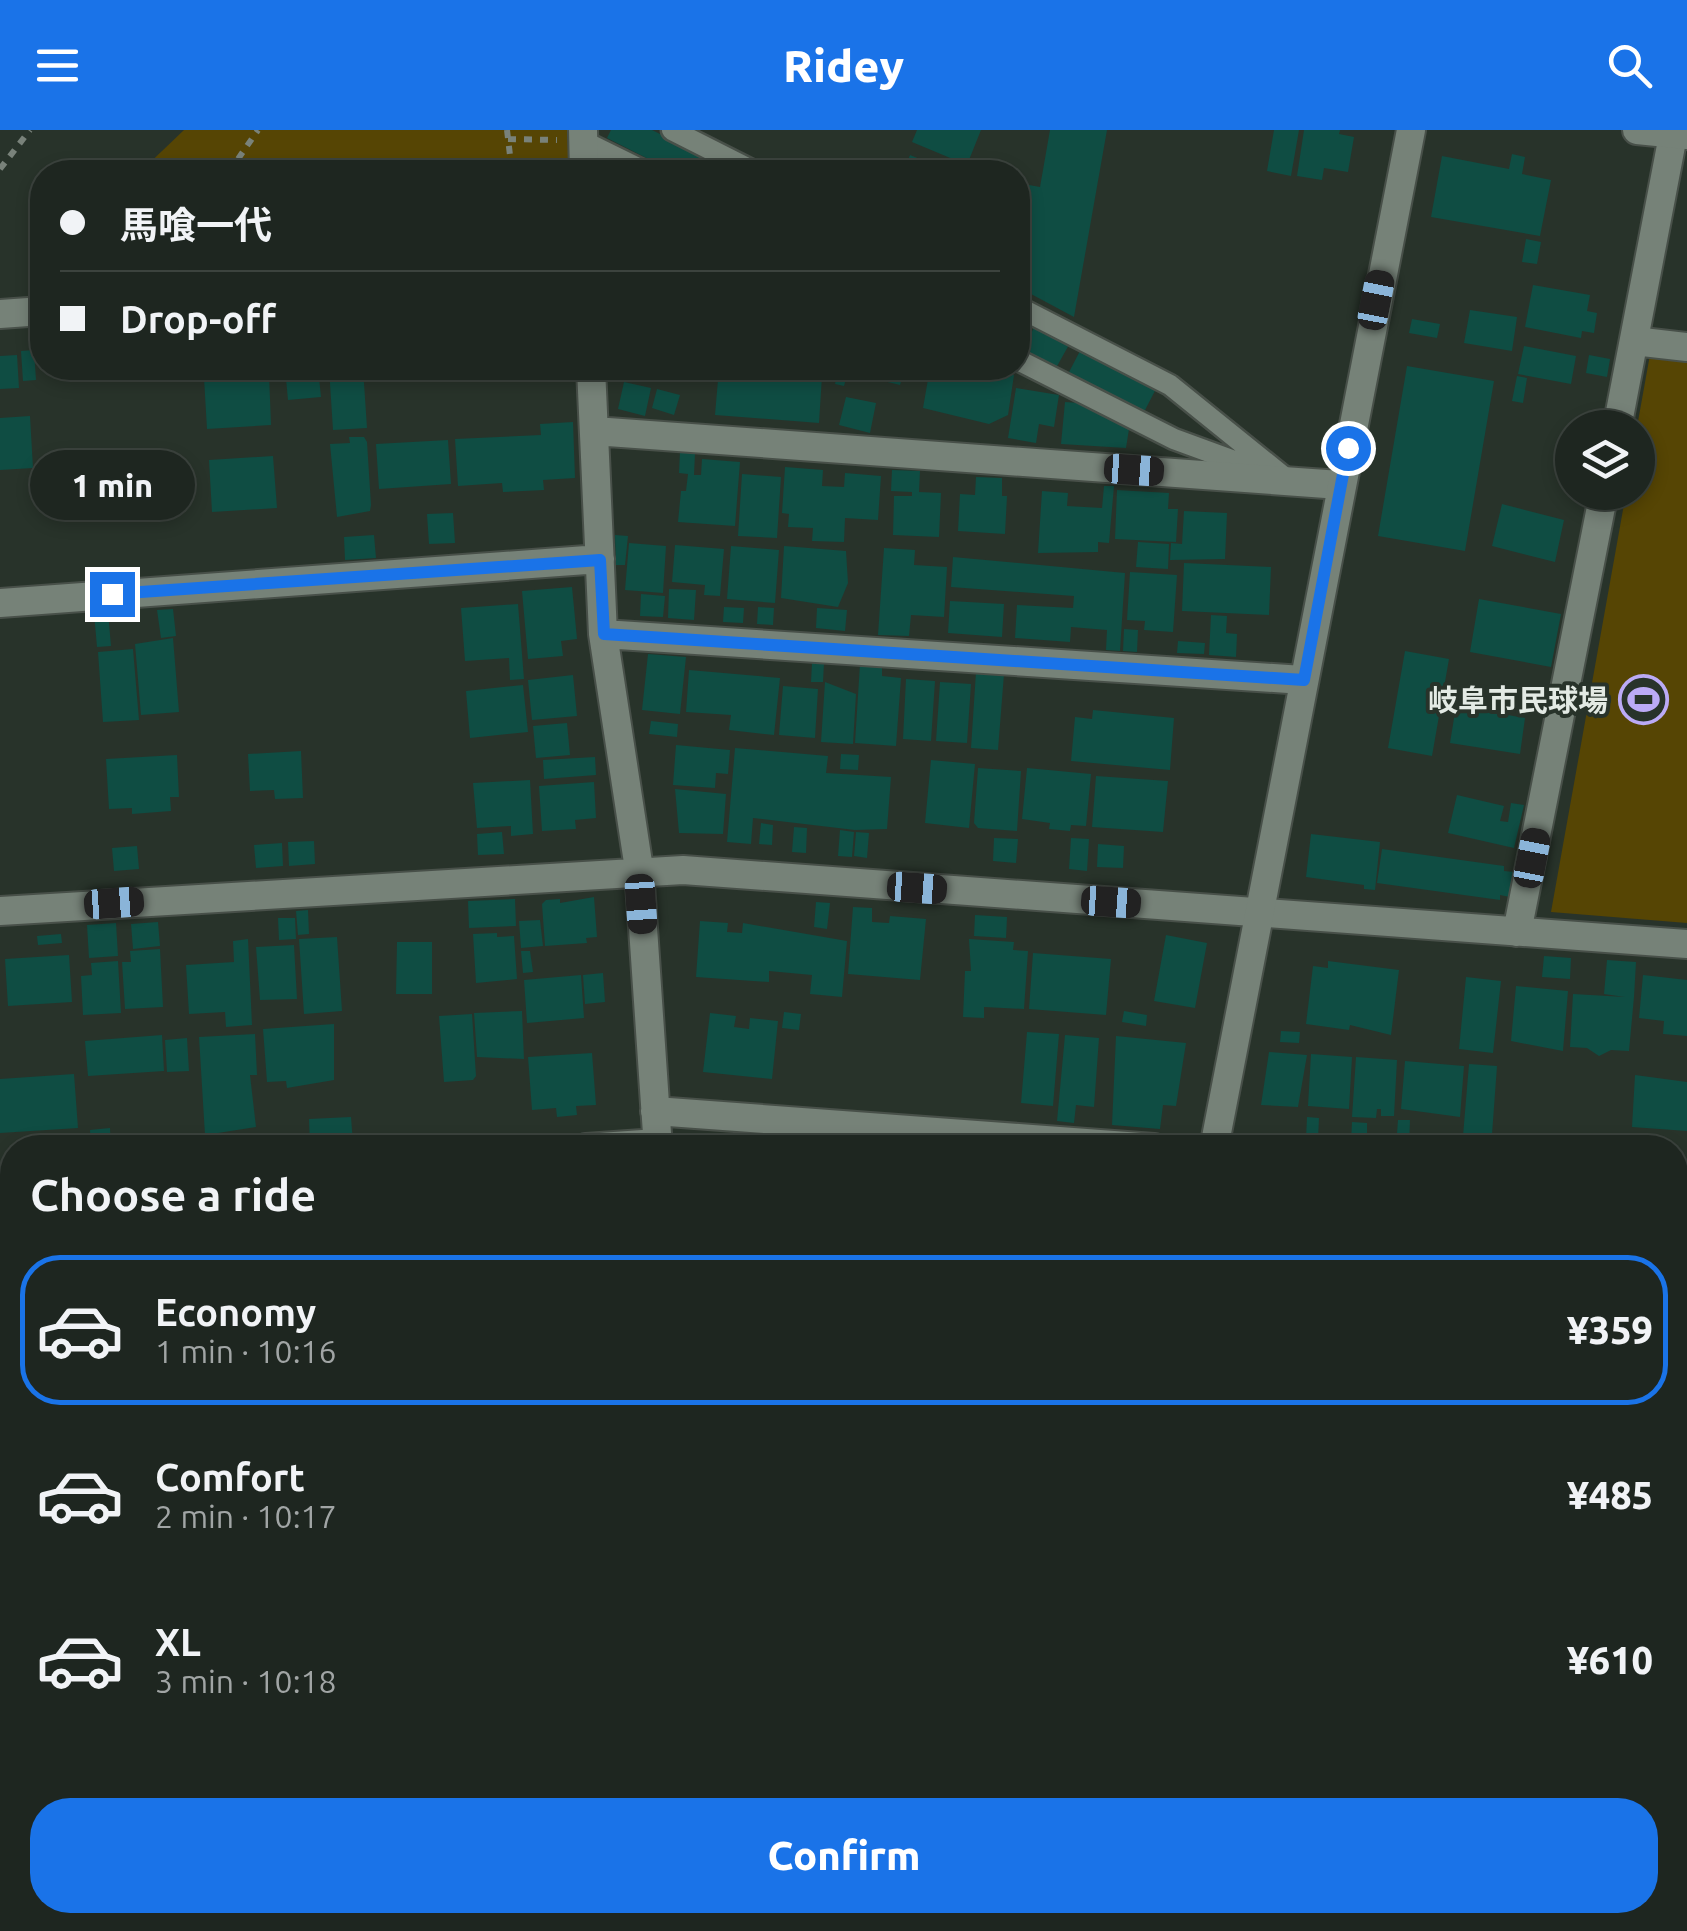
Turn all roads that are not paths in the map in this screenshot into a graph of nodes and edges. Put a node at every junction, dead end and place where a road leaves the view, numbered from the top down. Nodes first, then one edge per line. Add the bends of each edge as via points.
1 (672, 130) edge
2 (1410, 130) edge
3 (1637, 130) edge
4 (1678, 133) edge
5 (584, 135) edge
6 (626, 160) edge
7 (731, 160) edge
8 (30, 312) edge
9 (1030, 313) edge
10 (0, 314) edge
11 (1634, 342) junction
12 (1687, 347) edge
13 (1030, 366) edge
14 (592, 380) edge
15 (1621, 410) edge
16 (594, 430) junction
17 (1289, 482) junction
18 (1340, 486) junction
19 (1600, 510) edge
20 (600, 560) junction
21 (0, 603) edge
22 (604, 634) junction
23 (1304, 680) junction
24 (639, 869) junction
25 (0, 910) edge
26 (1259, 913) junction
27 (1517, 932) junction
28 (1687, 944) edge
29 (655, 1111) junction
30 (657, 1135) edge
31 (979, 1135) edge
32 (1216, 1135) edge

1 - 7 lane
2 - 18 street
3 - 4 street
4 - 11 street
5 - 6 lane
8 - 10 street
9 - 17 lane via 1170,385
11 - 12 street
11 - 15 street
13 - 17 lane via 1174,439
14 - 16 street
16 - 17 street
16 - 20 street
17 - 18 street
18 - 23 street
19 - 27 street
20 - 21 street
20 - 22 street
22 - 23 street
22 - 24 street
23 - 26 street
24 - 25 street
24 - 26 street
24 - 29 street
26 - 27 street
26 - 32 street
27 - 28 street
29 - 30 street
29 - 31 street

